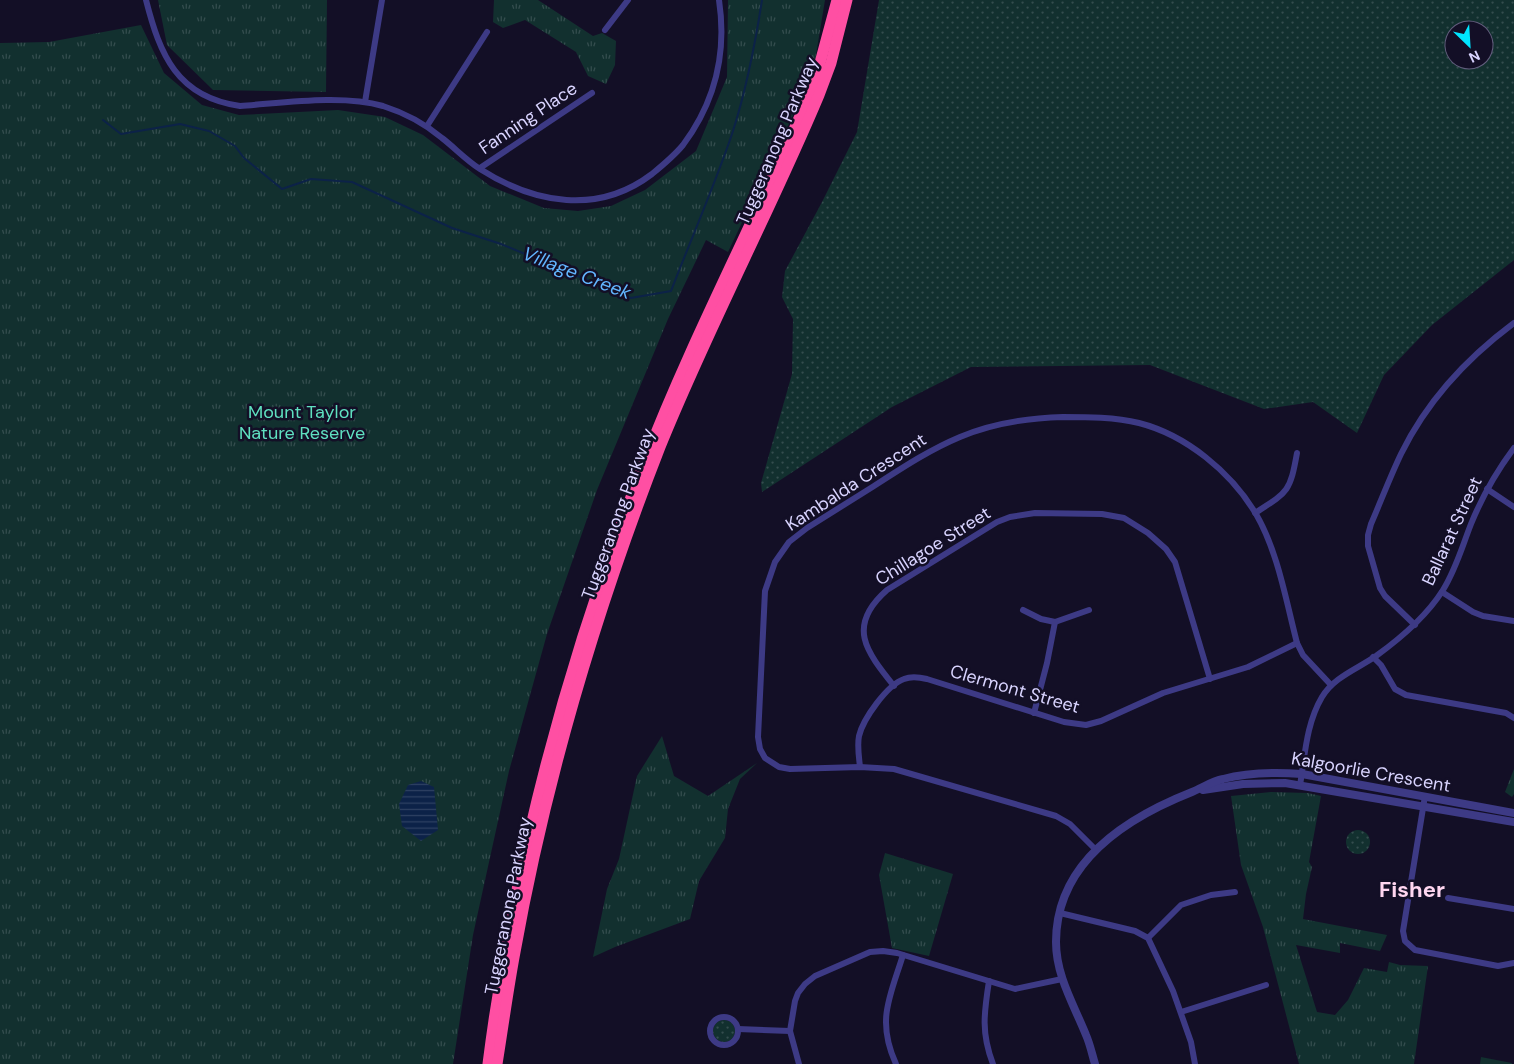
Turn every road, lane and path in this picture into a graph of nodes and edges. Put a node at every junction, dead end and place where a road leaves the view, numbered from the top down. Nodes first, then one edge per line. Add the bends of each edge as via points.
1 (146, 0) edge
2 (382, 0) edge
3 (628, 0) edge
4 (719, 0) edge
5 (837, 0) edge
6 (847, 0) edge
7 (605, 30) dead end
8 (487, 32) dead end
9 (592, 93) dead end
10 (365, 102) junction
11 (426, 126) junction
12 (480, 168) junction
13 (1514, 323) edge
14 (1514, 448) edge
15 (1298, 453) dead end
16 (1487, 489) junction
17 (1514, 507) edge
18 (1255, 513) junction
19 (1442, 592) junction
20 (1023, 610) dead end
21 (1089, 610) dead end
22 (1514, 621) edge
23 (1055, 622) junction
24 (1415, 625) junction
25 (1297, 644) junction
26 (1373, 658) junction
27 (1210, 679) junction
28 (894, 686) junction
29 (1331, 686) junction
30 (1034, 713) junction
31 (1514, 718) edge
32 (860, 767) junction
33 (1302, 774) junction
34 (1300, 785) junction
35 (1196, 790) junction
36 (1425, 796) junction
37 (1423, 806) junction
38 (1514, 813) edge
39 (1514, 822) edge
40 (1096, 850) junction
41 (1235, 892) dead end
42 (1448, 898) dead end
43 (1514, 909) edge
44 (1060, 913) junction
45 (1148, 938) junction
46 (903, 955) junction
47 (1514, 962) edge
48 (1062, 980) junction
49 (989, 981) junction
50 (1266, 985) dead end
51 (1181, 1012) junction
52 (738, 1029) junction
53 (790, 1031) junction
54 (488, 1064) edge
55 (497, 1064) edge
56 (799, 1064) edge
57 (896, 1064) edge
58 (993, 1064) edge
59 (1095, 1064) edge
60 (1195, 1064) edge

1 - 10 street via 155,34 166,58 189,85 210,98 240,106 337,100
2 - 10 street
3 - 7 street
4 - 12 street via 722,37 713,90 697,125 680,150 646,178 599,198 559,200 524,191
5 - 54 highway, Tuggeranong Parkway via 808,98 644,461 584,632 560,713 521,874
6 - 55 highway, Tuggeranong Parkway via 819,95 675,413 638,505 592,637 536,846 514,954
8 - 11 street
9 - 12 street, Fanning Place
10 - 11 street via 396,110
11 - 12 street
13 - 24 street via 1452,378 1432,403 1401,454 1371,524 1368,546 1380,588
14 - 16 street, Ballarat Street
15 - 18 street via 1290,485 1277,499
16 - 17 street
16 - 19 street, Ballarat Street
18 - 25 street, Kambalda Crescent via 1272,549
18 - 32 street, Kambalda Crescent via 1213,462 1160,431 1138,423 1095,418 1036,418 988,426 926,452 807,528 789,542 775,562 765,591 760,750 779,768
19 - 22 street via 1473,612
19 - 24 street, Ballarat Street
20 - 23 street
21 - 23 street
23 - 30 street
24 - 26 street, Ballarat Street
25 - 27 street, Clermont Street via 1248,667
25 - 29 street, Kambalda Crescent
26 - 29 street, Ballarat Street
26 - 31 street via 1395,688 1406,695 1506,713
27 - 28 street, Chillagoe Street via 1175,562 1158,541 1137,525 1112,515 1035,513 997,522 878,598 864,623 865,642 874,662
27 - 30 street, Clermont Street via 1162,693 1086,725
28 - 30 street, Clermont Street via 904,678 927,679
28 - 32 street, Clermont Street via 873,708 862,727 858,742
29 - 33 street, Ballarat Street via 1315,710
32 - 40 street, Kambalda Crescent via 906,771 1056,816 1070,824
33 - 34 street, Ballarat Street
33 - 35 street, Kalgoorlie Crescent via 1248,774 1220,779
33 - 36 street, Kalgoorlie Crescent
34 - 35 street, Kalgoorlie Crescent via 1263,783
34 - 37 street, Kalgoorlie Crescent
35 - 40 street, Kalgoorlie Crescent via 1137,817
36 - 37 street
36 - 38 street, Kalgoorlie Crescent
37 - 39 street, Kalgoorlie Crescent
37 - 47 street via 1403,931 1405,941 1416,950 1425,952 1498,966
40 - 44 street, Kalgoorlie Crescent via 1076,874
41 - 45 street via 1210,894 1181,905
42 - 43 street
44 - 45 street via 1136,931
44 - 48 street, Kalgoorlie Crescent via 1056,941
45 - 51 street
46 - 49 street
46 - 53 street via 870,952 815,976 798,993
46 - 57 street via 886,1009 888,1047
48 - 49 street via 1015,989
48 - 59 street, Kalgoorlie Crescent
49 - 58 street via 984,1024
50 - 51 street
51 - 60 street
52 - 52 street via 735,1039 724,1044 714,1040 710,1031 713,1022 723,1017 732,1020
52 - 53 street
53 - 56 street

